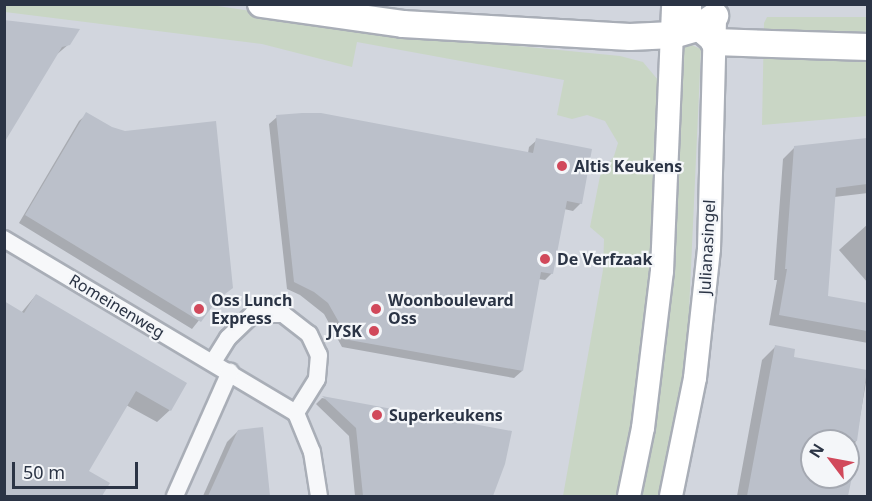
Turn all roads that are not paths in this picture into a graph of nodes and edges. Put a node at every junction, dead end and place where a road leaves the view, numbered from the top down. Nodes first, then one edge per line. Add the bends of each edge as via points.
1 (261, 4) edge
2 (673, 4) edge
3 (701, 22) edge
4 (867, 48) edge
5 (4, 239) edge
6 (213, 362) junction
7 (230, 372) junction
8 (296, 413) junction
9 (175, 496) edge
10 (319, 496) edge
11 (628, 496) edge
12 (671, 496) edge

1 - 3 main road via 403,24 630,37
2 - 3 main road, Julianasingel
3 - 4 main road
3 - 11 main road, Julianasingel via 662,271 643,428
3 - 12 main road, Julianasingel via 710,249 695,378
5 - 6 street, Romeinenweg
6 - 7 street, Romeinenweg
6 - 8 street via 228,338 253,314 283,314 309,334 319,355 317,379
7 - 8 street, Romeinenweg
7 - 9 street
8 - 10 street via 312,452

